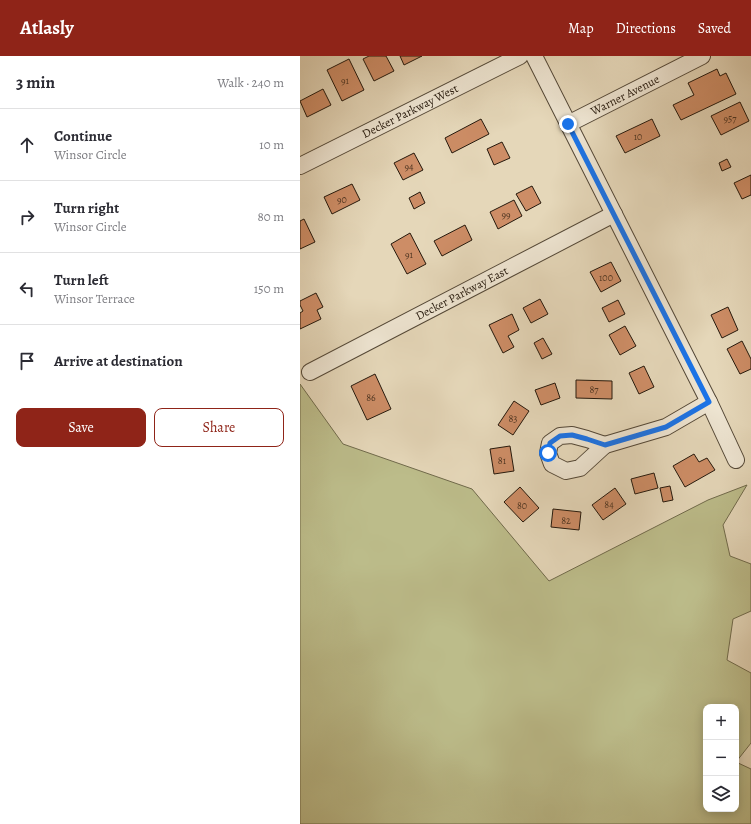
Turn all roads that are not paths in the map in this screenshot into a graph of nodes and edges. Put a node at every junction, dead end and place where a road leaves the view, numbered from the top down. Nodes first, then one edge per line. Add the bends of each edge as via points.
1 (520, 56) edge
2 (534, 56) edge
3 (702, 56) edge
4 (568, 124) junction
5 (300, 166) edge
6 (614, 214) junction
7 (310, 372) dead end
8 (709, 402) junction
9 (605, 445) dead end
10 (736, 460) dead end

1 - 5 street, Decker Parkway West
2 - 4 street
3 - 4 street, Warner Avenue
4 - 6 street
6 - 7 street, Decker Parkway East
6 - 8 street
8 - 9 street via 666,427
8 - 10 street

